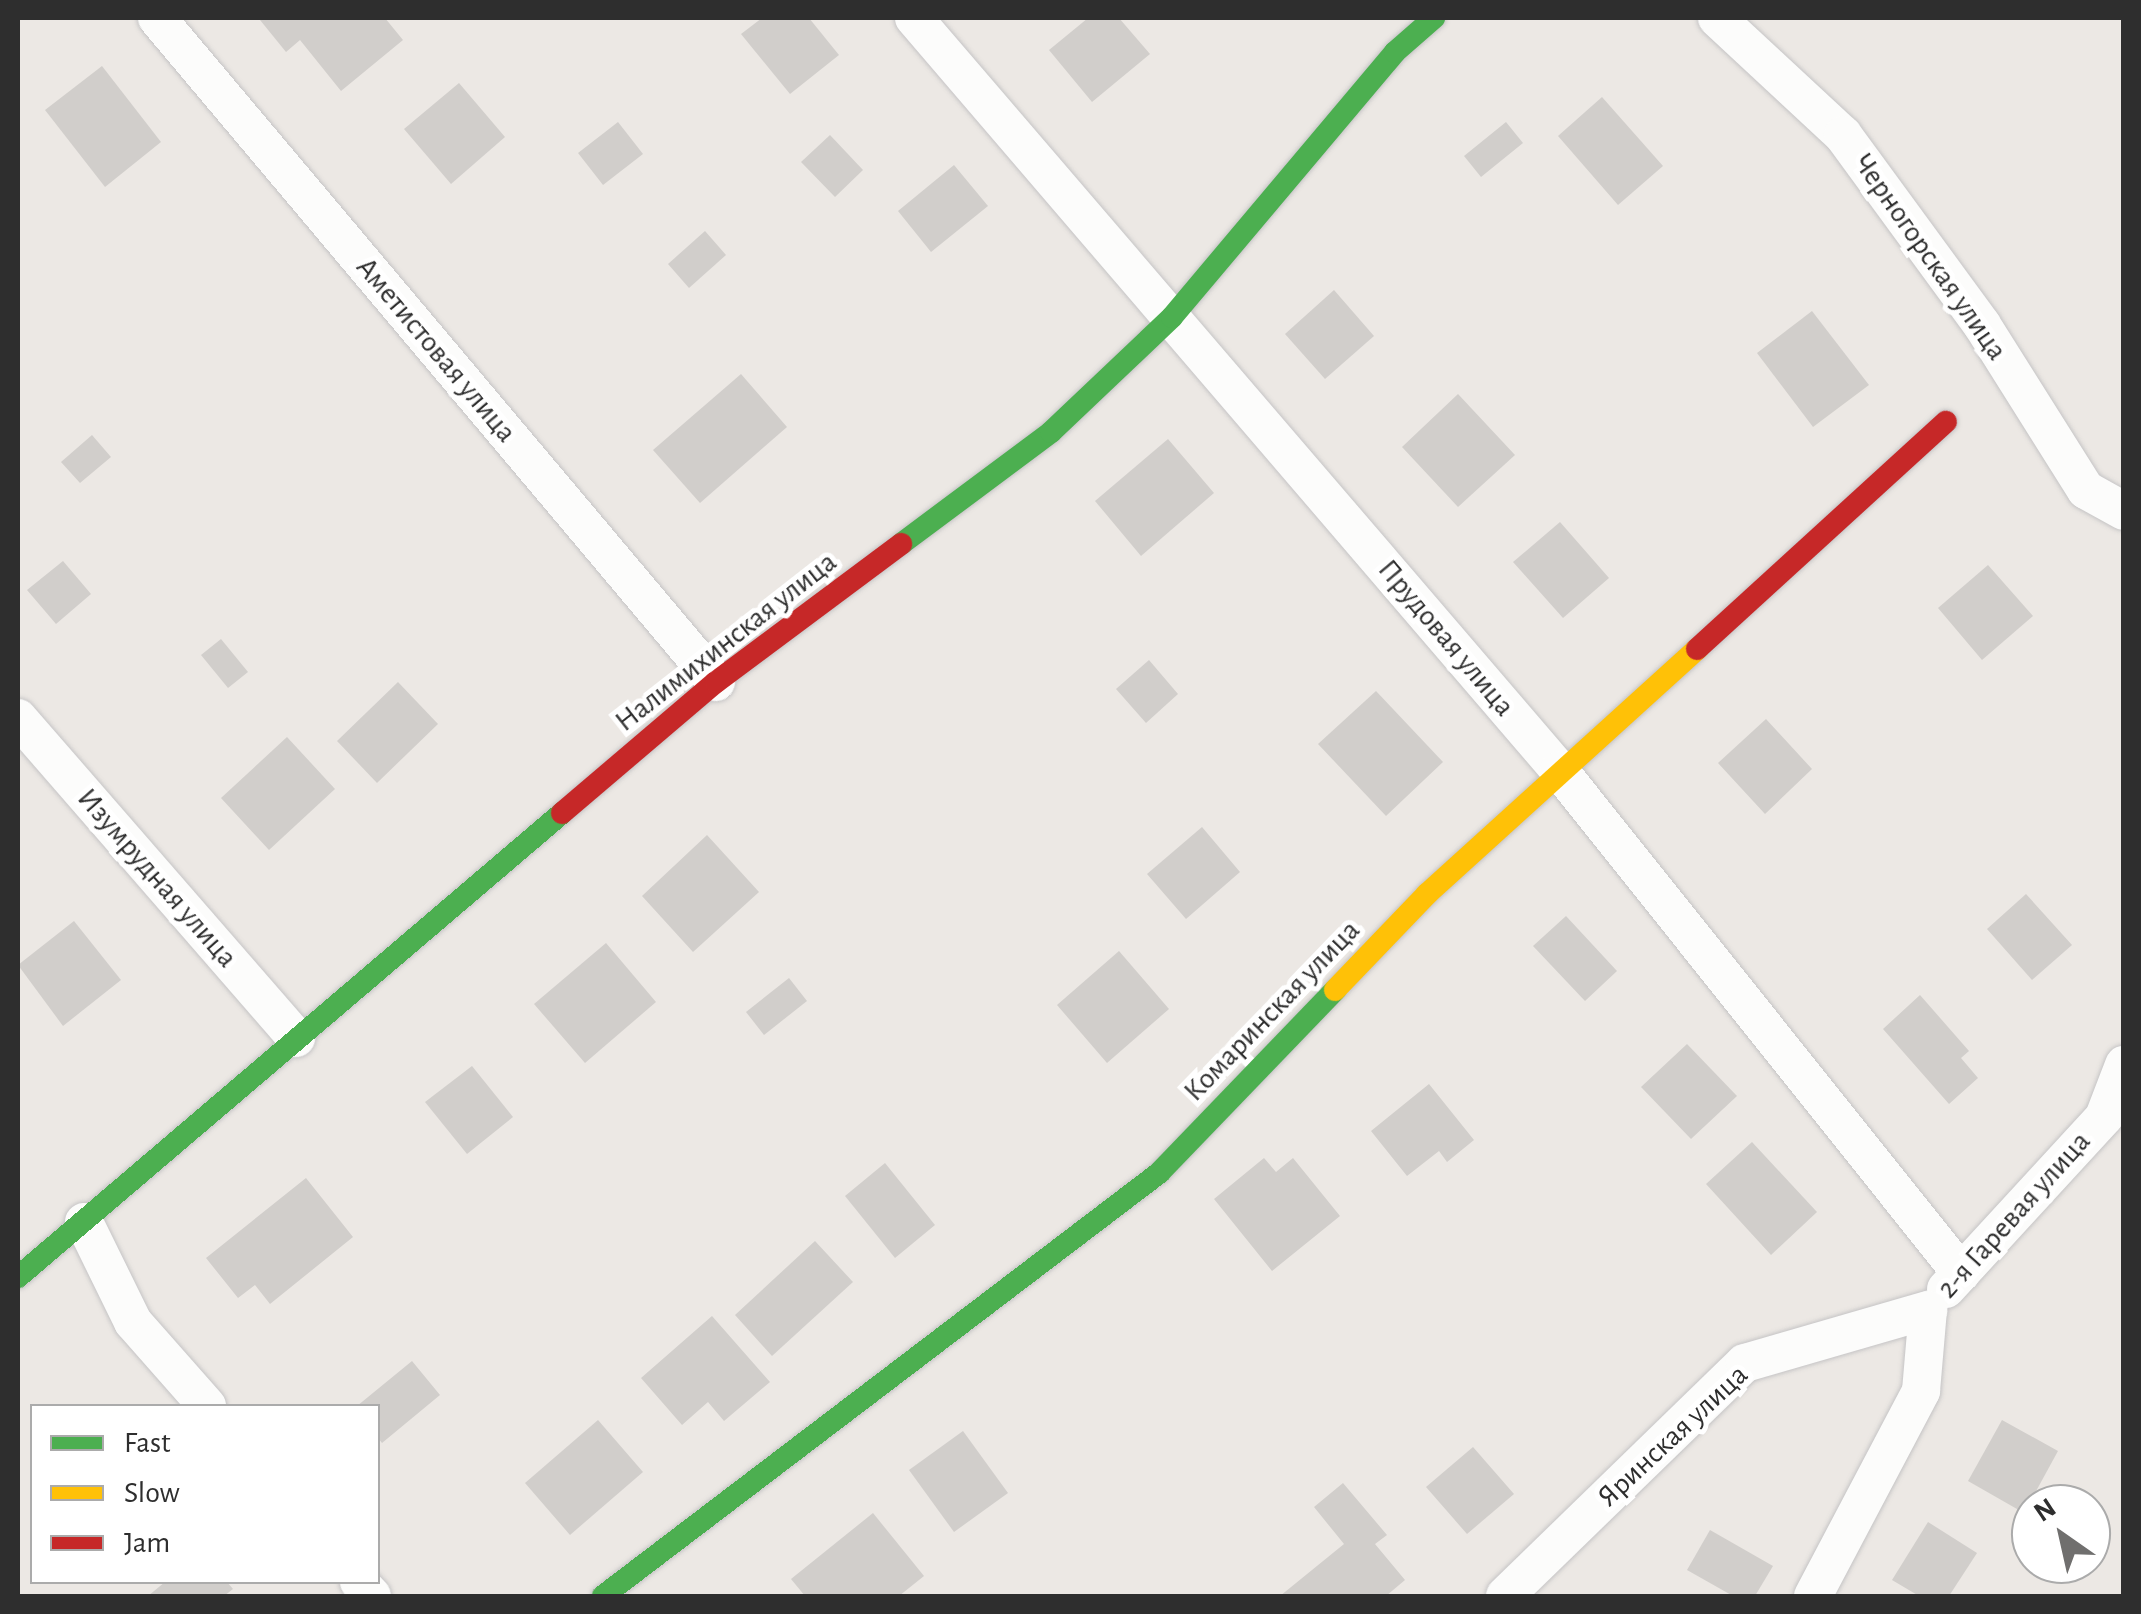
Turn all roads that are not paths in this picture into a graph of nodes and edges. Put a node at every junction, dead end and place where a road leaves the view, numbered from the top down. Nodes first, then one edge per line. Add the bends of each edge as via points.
1 (157, 18) edge
2 (914, 18) edge
3 (1434, 18) edge
4 (1716, 18) edge
5 (1172, 317) junction
6 (1946, 422) dead end
7 (2124, 510) edge
8 (716, 682) junction
9 (18, 718) edge
10 (1558, 770) junction
11 (296, 1038) junction
12 (2124, 1065) edge
13 (84, 1222) junction
14 (1962, 1273) junction
15 (18, 1278) edge
16 (1928, 1310) junction
17 (204, 1404) edge
18 (603, 1596) edge
19 (1505, 1596) edge
20 (1812, 1596) edge

1 - 8 street, Аметистовая улица
2 - 5 street, Прудовая улица
3 - 5 street, Налимихинская улица via 1395,52
4 - 7 street, Черногорская улица via 1843,135 1982,325 2086,490
5 - 8 street, Налимихинская улица via 1051,432
5 - 10 street, Прудовая улица
6 - 10 street, Комаринская улица
8 - 11 street, Налимихинская улица
9 - 11 street, Изумрудная улица
10 - 14 street, Прудовая улица
10 - 18 street, Комаринская улица via 1427,894 1159,1172
11 - 13 street, Налимихинская улица
12 - 14 street, 2-я Гаревая улица via 2104,1117
13 - 15 street, Налимихинская улица
13 - 17 street via 133,1322
14 - 16 street, 2-я Гаревая улица
16 - 19 street, Яринская улица via 1745,1363
16 - 20 street via 1921,1391

